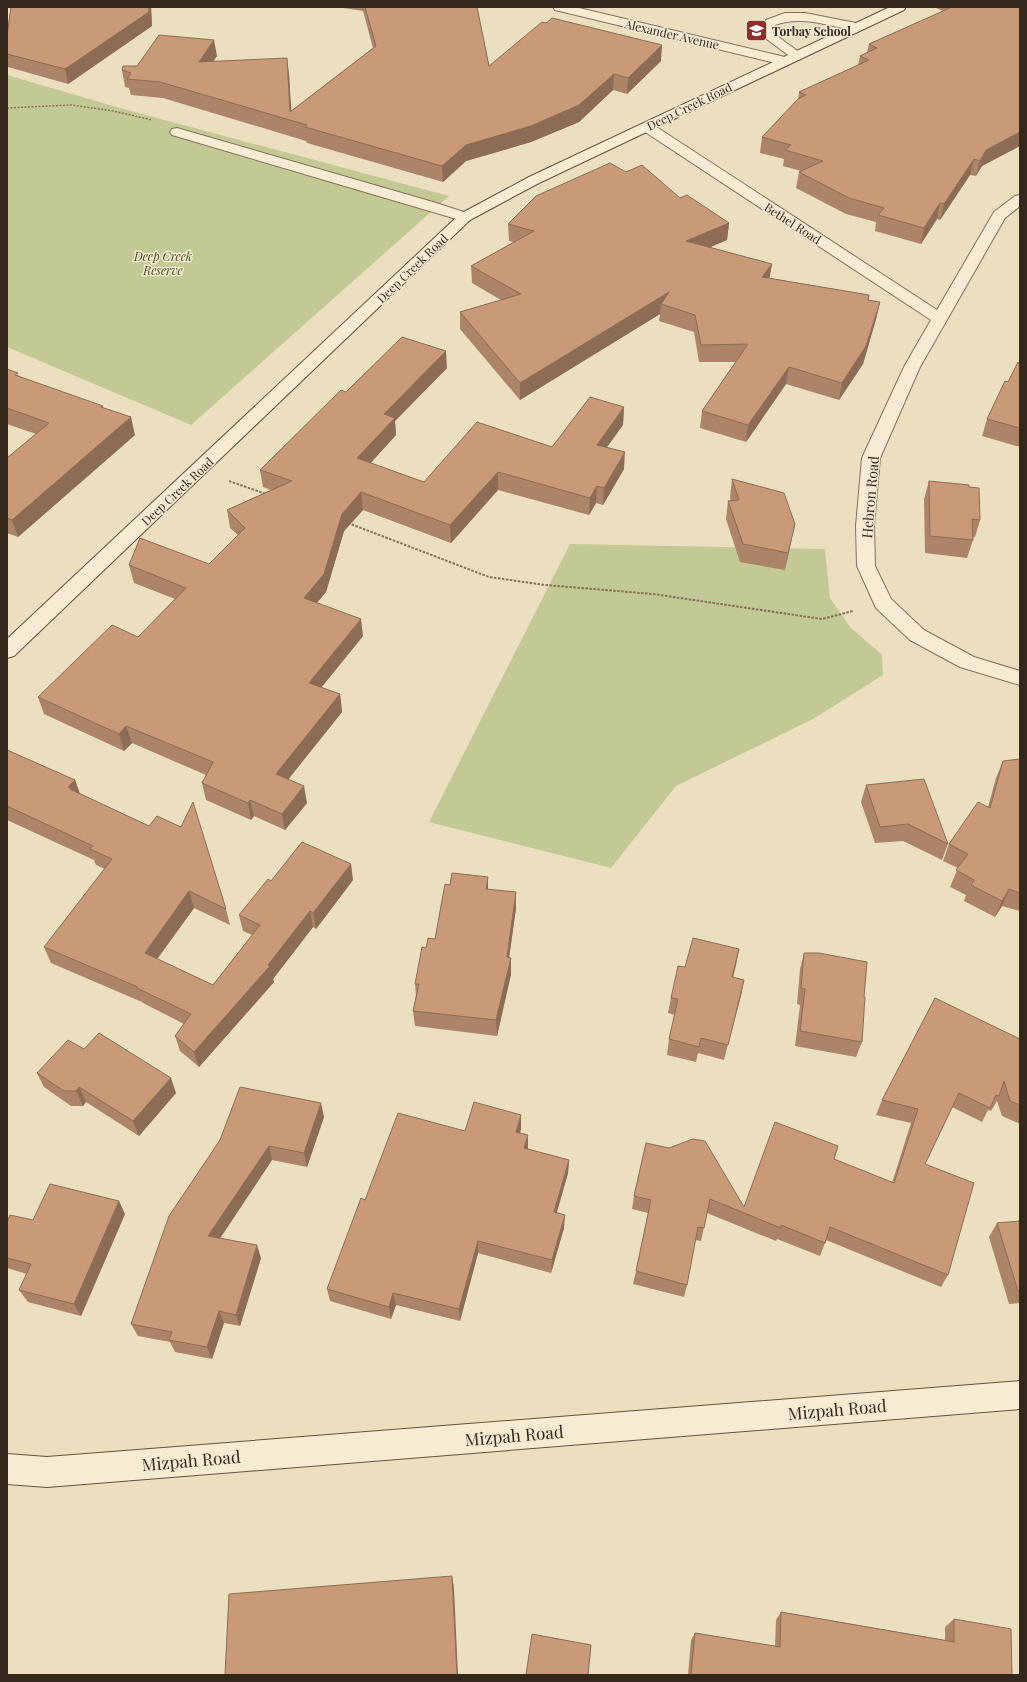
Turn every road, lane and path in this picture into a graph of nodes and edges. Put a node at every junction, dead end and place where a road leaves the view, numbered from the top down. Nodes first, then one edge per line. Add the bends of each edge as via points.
1 (559, 7) edge
2 (900, 7) edge
3 (856, 27) junction
4 (791, 58) junction
5 (7, 108) edge
6 (647, 127) junction
7 (177, 132) joint
8 (1020, 199) edge
9 (466, 217) junction
10 (940, 319) junction
11 (200, 470) junction
12 (267, 494) edge
13 (341, 521) edge
14 (883, 603) junction
15 (7, 651) edge
16 (1020, 678) edge
17 (1020, 1394) edge
18 (7, 1469) edge

1 - 4 street, Alexander Avenue
2 - 3 street, Deep Creek Road
3 - 4 street, Deep Creek Road
3 - 4 street via 805,17 785,17 770,23 766,34
4 - 6 street, Deep Creek Road
5 - 7 path via 71,105 155,121
6 - 9 street, Deep Creek Road via 534,180
6 - 10 street, Bethel Road
7 - 9 street
8 - 10 street, Hebron Road via 999,215
9 - 11 street, Deep Creek Road
10 - 14 street, Hebron Road via 912,367 871,458 865,526 866,566
11 - 12 path
11 - 15 street, Deep Creek Road
13 - 14 path via 489,577 545,585 653,594 822,619
14 - 16 street, Hebron Road via 917,635 967,662
17 - 18 street, Mizpah Road via 47,1472

